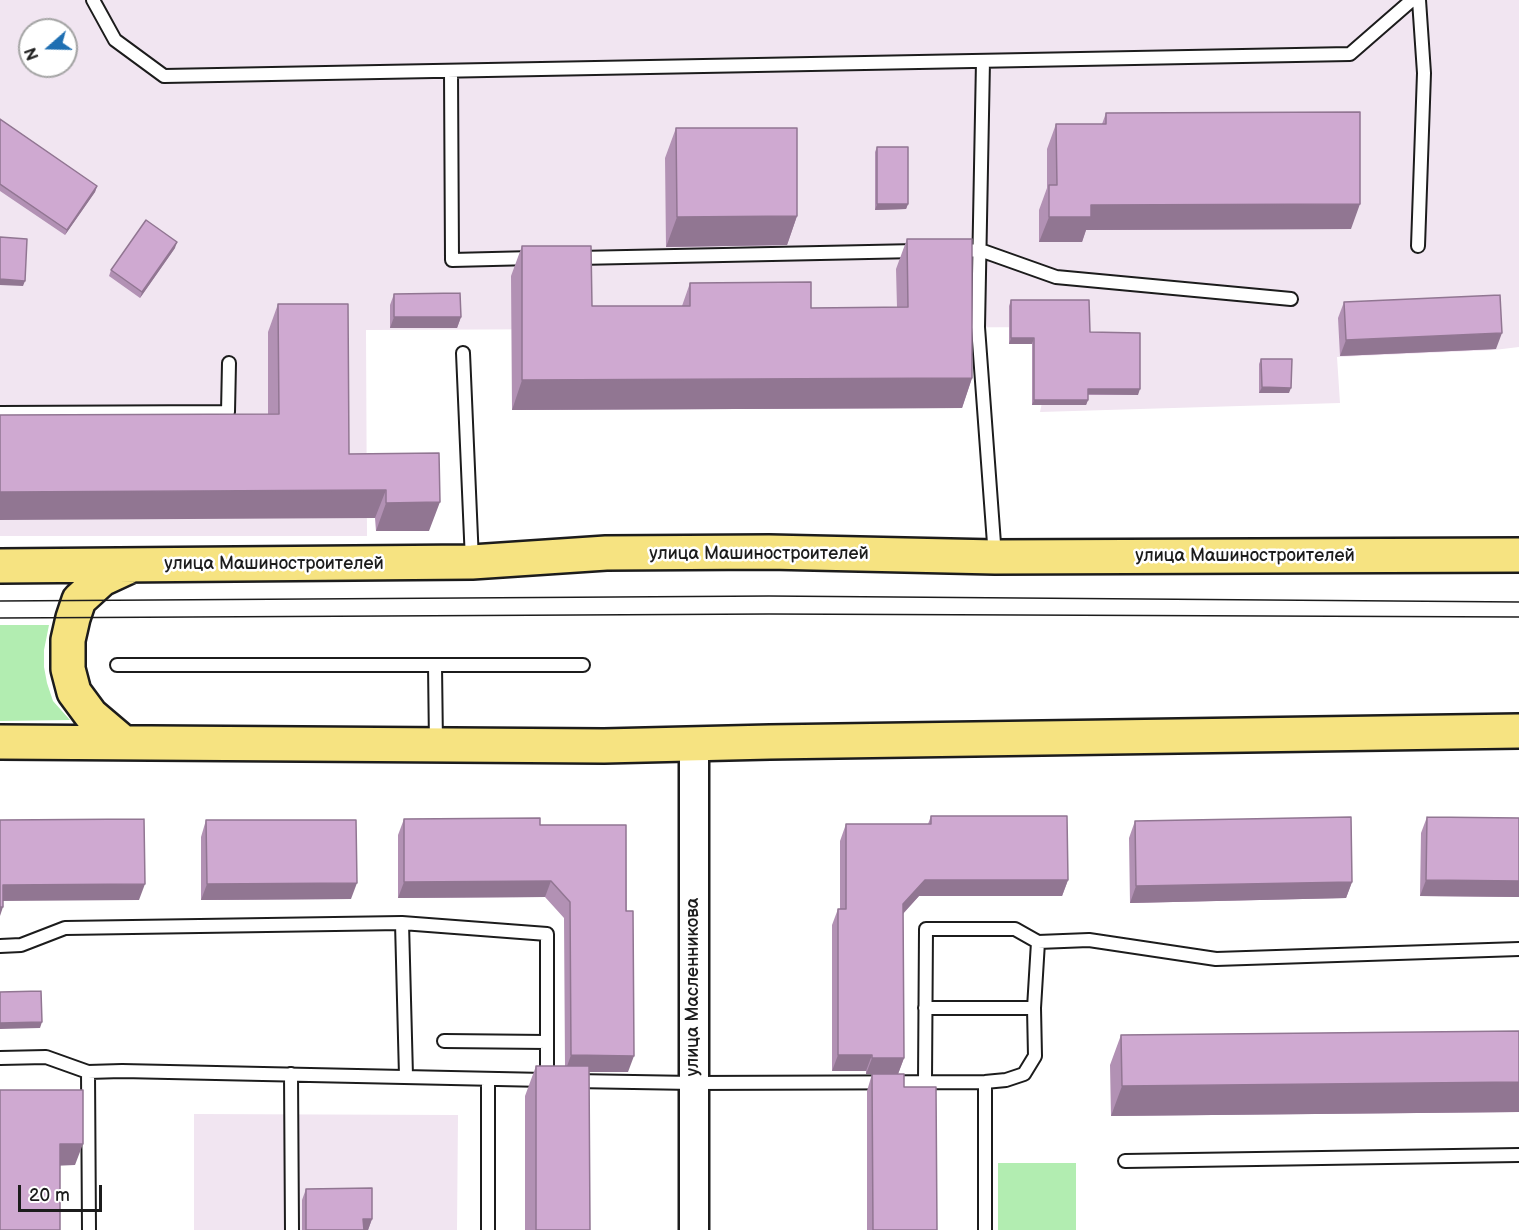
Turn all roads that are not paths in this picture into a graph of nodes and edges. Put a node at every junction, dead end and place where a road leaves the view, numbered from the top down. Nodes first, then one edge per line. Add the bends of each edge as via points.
1 (93, 0) edge
2 (1412, 0) edge
3 (1419, 0) edge
4 (983, 61) junction
5 (451, 71) junction
6 (1418, 246) dead end
7 (980, 250) junction
8 (548, 258) edge
9 (572, 258) edge
10 (1291, 299) dead end
11 (463, 353) dead end
12 (229, 363) dead end
13 (0, 413) edge
14 (995, 557) junction
15 (1514, 557) edge
16 (472, 562) junction
17 (132, 565) junction
18 (0, 566) edge
19 (117, 665) dead end
20 (435, 665) junction
21 (583, 665) dead end
22 (1515, 728) edge
23 (0, 742) edge
24 (124, 743) junction
25 (436, 745) junction
26 (694, 745) junction
27 (402, 923) junction
28 (1038, 942) junction
29 (0, 946) edge
30 (1519, 949) edge
31 (925, 1008) junction
32 (1034, 1008) junction
33 (444, 1041) dead end
34 (547, 1042) junction
35 (0, 1058) edge
36 (88, 1072) junction
37 (291, 1074) junction
38 (406, 1076) junction
39 (488, 1079) junction
40 (547, 1080) junction
41 (925, 1081) junction
42 (985, 1082) junction
43 (693, 1083) junction
44 (1519, 1155) edge
45 (1125, 1161) dead end
46 (89, 1230) edge
47 (292, 1230) edge
48 (488, 1230) edge
49 (694, 1230) edge
50 (985, 1230) edge

1 - 5 lane via 115,40 164,76
2 - 4 lane via 1350,54
3 - 6 lane via 1424,73
4 - 5 lane
4 - 7 lane
5 - 8 lane via 452,260
7 - 9 lane
7 - 10 lane via 1056,277
7 - 14 lane via 978,327
11 - 16 lane
12 - 13 lane via 228,412
14 - 15 main road, улица Машиностроителей
14 - 16 main road, улица Машиностроителей via 606,553
16 - 17 main road, улица Машиностроителей
17 - 18 main road, улица Машиностроителей
17 - 24 main road via 102,579 79,600 68,640 68,669 74,692 91,715
19 - 20 lane
20 - 21 lane
20 - 25 lane
22 - 26 main road
23 - 24 main road
24 - 25 main road
25 - 26 main road
26 - 43 street, улица Масленникова
27 - 29 lane via 65,928 21,945
27 - 34 lane via 548,934
27 - 38 lane
28 - 30 lane via 1089,940 1216,958
28 - 31 lane via 1015,929 926,929
28 - 32 lane
31 - 32 lane
31 - 41 lane
32 - 42 lane via 1035,1056 1024,1074
33 - 34 lane
34 - 40 lane
35 - 36 lane via 46,1057
36 - 37 lane
36 - 46 lane
37 - 38 lane
37 - 47 lane
38 - 39 lane
39 - 40 lane
39 - 48 lane
40 - 43 lane
41 - 42 lane
41 - 43 lane
42 - 50 lane
43 - 49 street, улица Масленникова
44 - 45 lane

